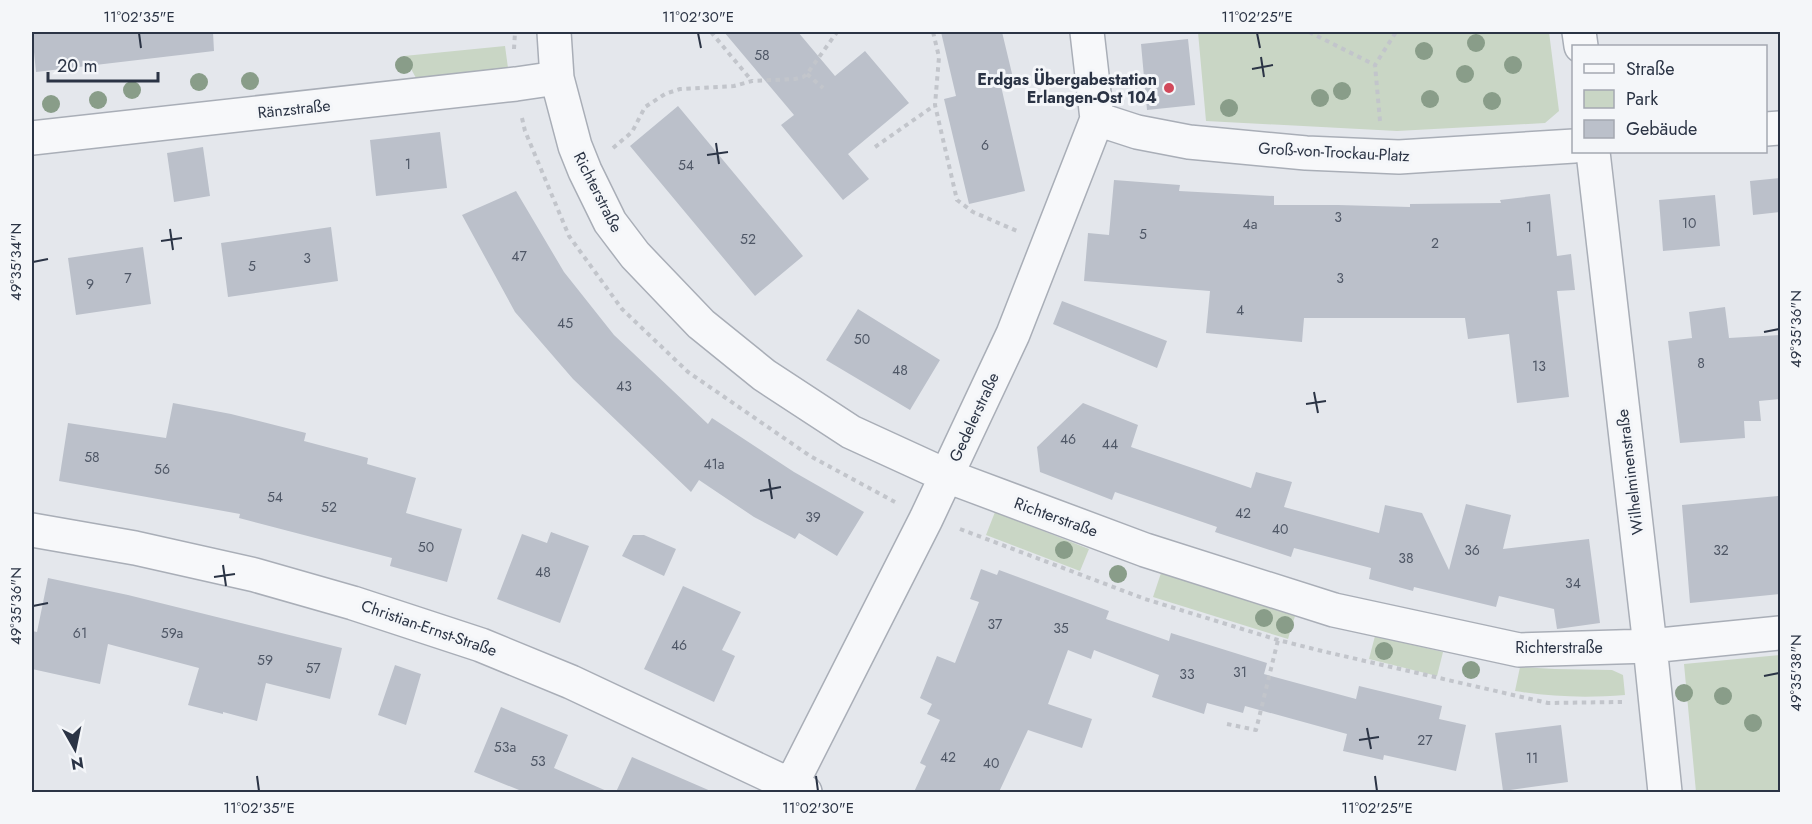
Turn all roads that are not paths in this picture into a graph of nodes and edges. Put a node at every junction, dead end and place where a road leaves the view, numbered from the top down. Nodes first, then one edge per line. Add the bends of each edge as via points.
1 (554, 32) edge
2 (1087, 32) edge
3 (556, 78) junction
4 (1097, 119) junction
5 (32, 138) edge
6 (1572, 146) edge
7 (1593, 153) edge
8 (947, 476) junction
9 (32, 530) edge
10 (1780, 633) edge
11 (1650, 646) junction
12 (798, 789) edge
13 (1665, 792) edge

1 - 3 street, Richterstraße
2 - 4 street, Gedelerstraße
3 - 5 street, Ränzstraße
3 - 8 street, Richterstraße via 575,146 610,222 635,255 701,324 764,375 851,432
4 - 6 street, Groß-von-Trockau-Platz via 1189,142 1306,153 1399,157
4 - 8 street, Gedelerstraße via 1013,334
7 - 11 street, Wilhelminenstraße
8 - 11 street, Richterstraße via 1145,550 1334,610 1519,650
8 - 12 street, Gedelerstraße
9 - 12 street, Christian-Ernst-Straße via 214,565 353,603 510,656
10 - 11 street, Richterstraße
11 - 13 street, Wilhelminenstraße

